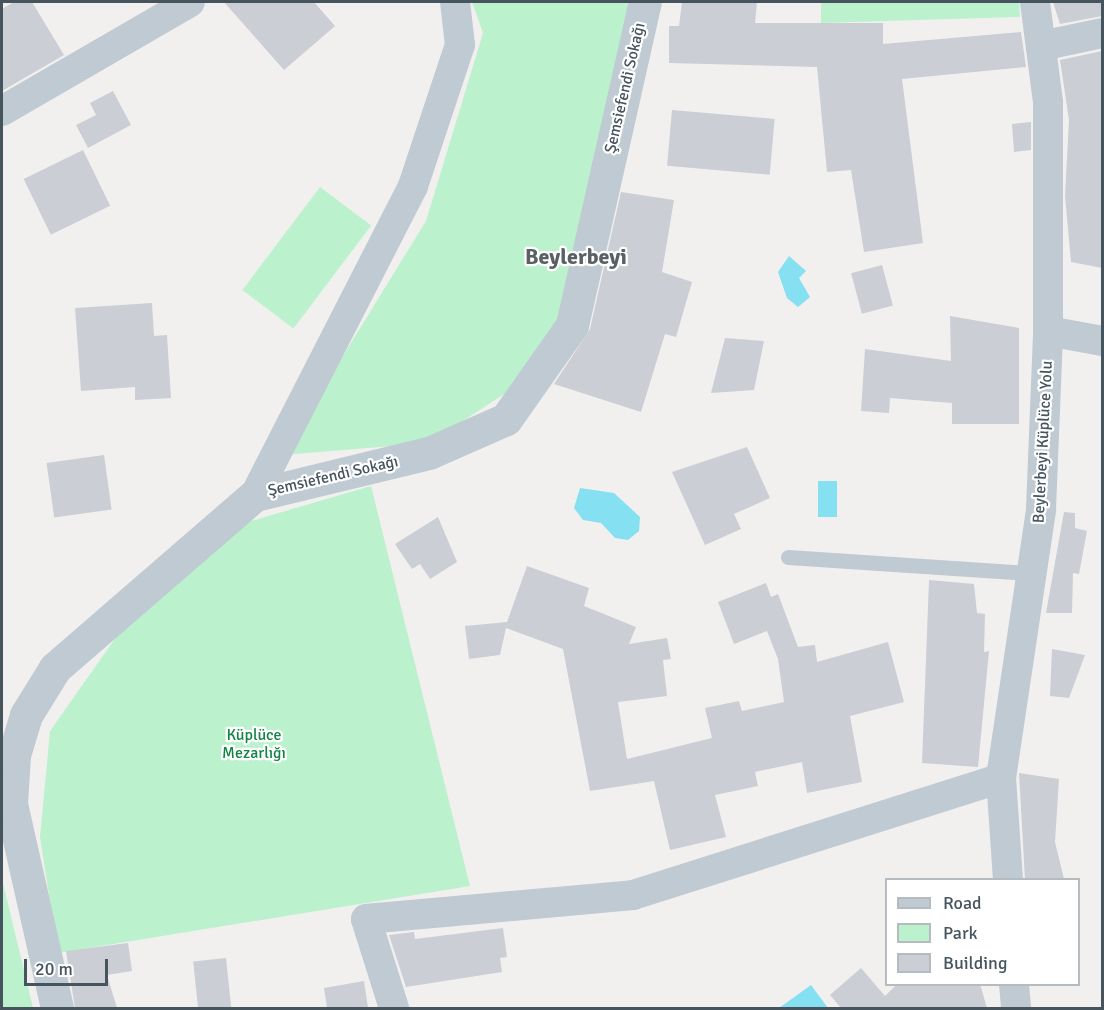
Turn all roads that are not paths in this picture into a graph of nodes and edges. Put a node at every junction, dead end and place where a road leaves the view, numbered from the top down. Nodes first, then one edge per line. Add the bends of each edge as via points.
1 (190, 2) edge
2 (455, 2) edge
3 (645, 2) edge
4 (1035, 2) edge
5 (1102, 33) edge
6 (1041, 46) junction
7 (2, 111) edge
8 (1048, 331) junction
9 (1102, 341) edge
10 (255, 495) junction
11 (788, 557) dead end
12 (1032, 573) junction
13 (1001, 778) junction
14 (1008, 878) edge
15 (1014, 986) edge
16 (57, 1008) edge
17 (394, 1008) edge
18 (1016, 1008) edge

1 - 7 street
2 - 10 street via 460,45 413,186
3 - 10 street, Şemsiefendi Sokağı via 572,325 506,419 429,453
4 - 6 street, Beylerbeyi Küplüce Yolu
5 - 6 street
6 - 8 street, Beylerbeyi Küplüce Yolu via 1048,102
8 - 9 street
8 - 12 street, Beylerbeyi Küplüce Yolu via 1041,509
10 - 16 street, Şemsiefendi Sokağı via 55,668 26,715 14,755 11,804
11 - 12 lane
12 - 13 street, Beylerbeyi Küplüce Yolu
13 - 14 street, Beylerbeyi Küplüce Yolu
13 - 17 street via 633,895 366,919
15 - 18 street

